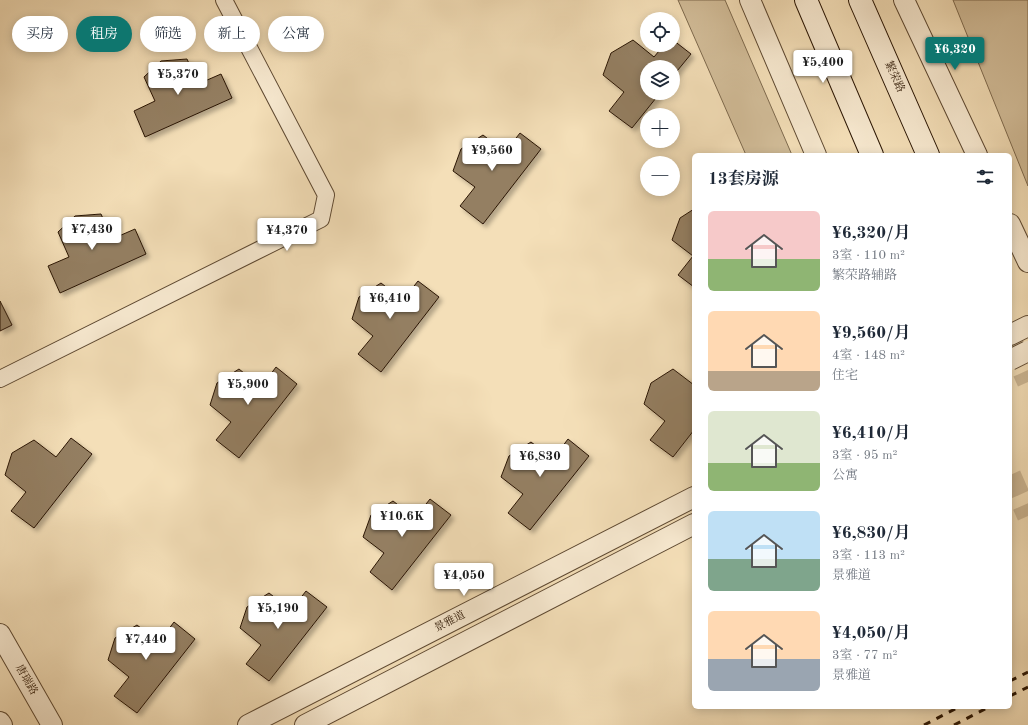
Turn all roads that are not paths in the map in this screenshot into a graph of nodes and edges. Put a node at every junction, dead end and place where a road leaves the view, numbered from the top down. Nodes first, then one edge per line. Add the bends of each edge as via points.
1 (224, 0) edge
2 (750, 0) edge
3 (806, 0) edge
4 (860, 0) edge
5 (904, 0) edge
6 (815, 153) edge
7 (871, 153) edge
8 (927, 153) edge
9 (976, 153) edge
10 (1012, 228) edge
11 (1028, 262) edge
12 (1028, 326) edge
13 (1012, 335) edge
14 (1028, 351) edge
15 (1012, 359) edge
16 (0, 379) edge
17 (692, 498) edge
18 (692, 525) edge
19 (0, 634) edge
20 (0, 722) edge
21 (2, 725) edge
22 (52, 725) edge
23 (248, 725) edge
24 (305, 725) edge

1 - 16 street via 326,195 321,219
2 - 6 street
3 - 7 main road
4 - 8 main road, 繁荣路
5 - 9 street
10 - 11 street
12 - 13 street
14 - 15 street, bridge
17 - 23 street, 景雅道
18 - 24 street
19 - 22 street, 唐瑞路
20 - 21 street

